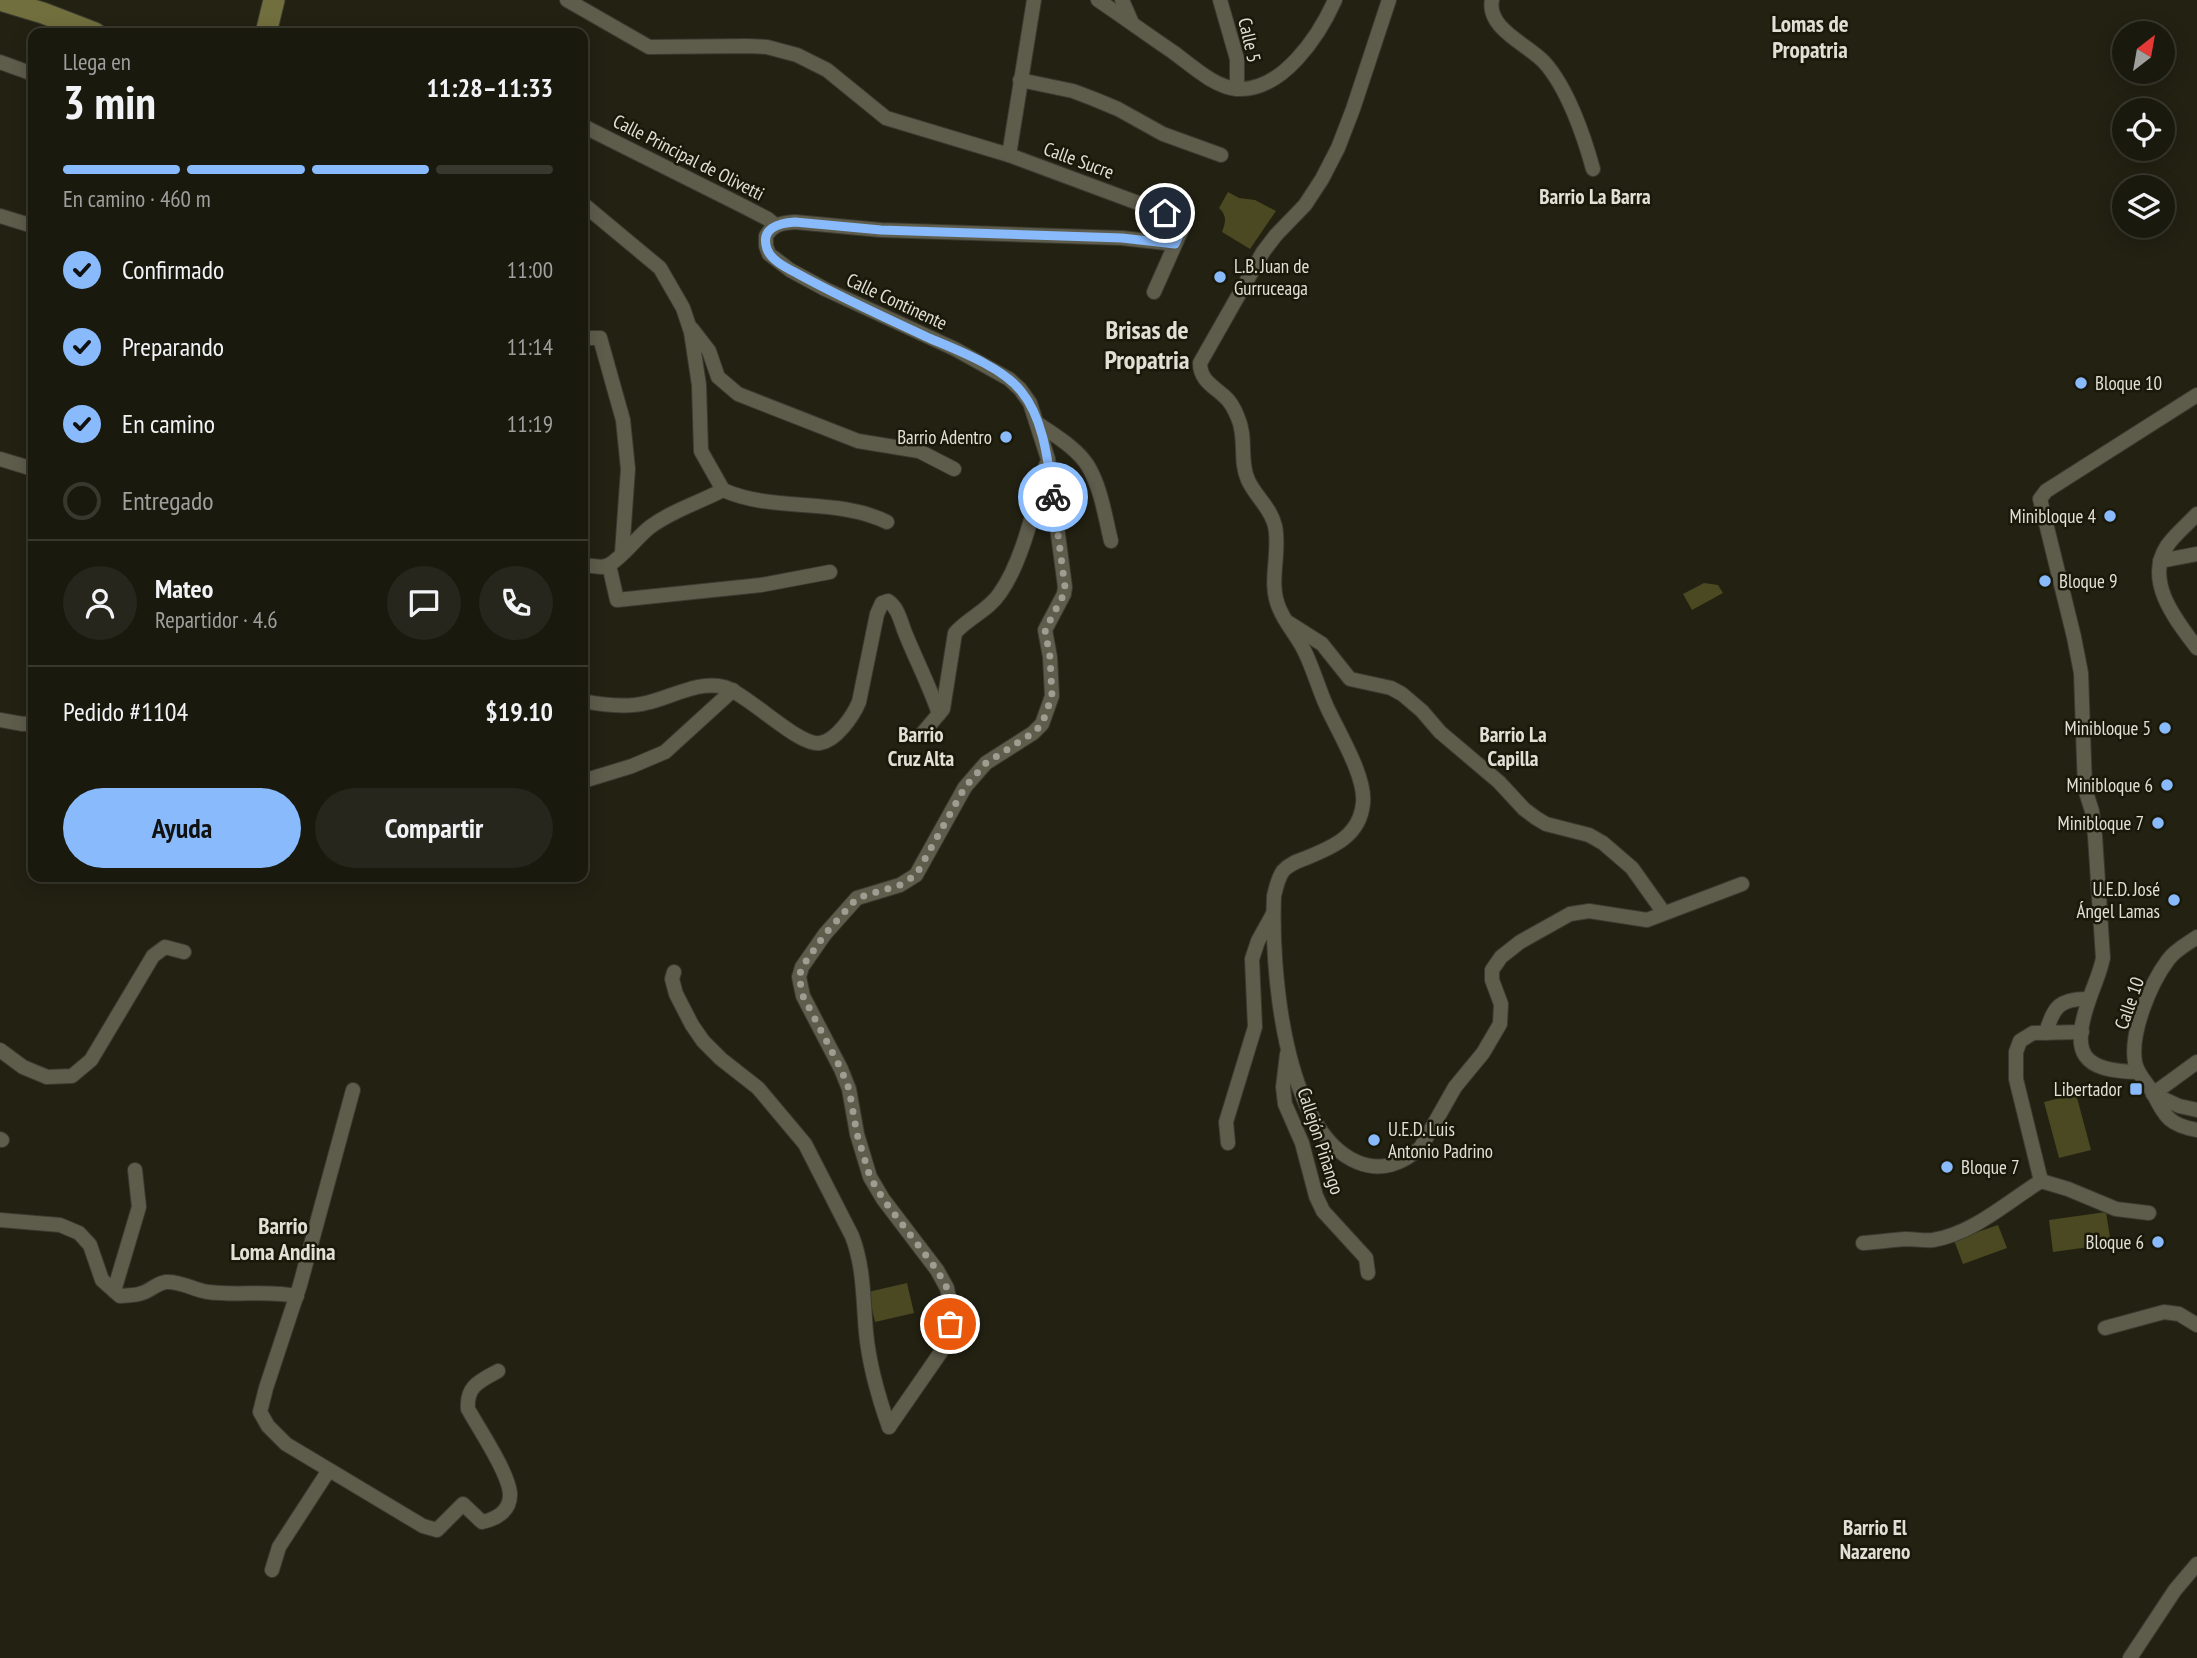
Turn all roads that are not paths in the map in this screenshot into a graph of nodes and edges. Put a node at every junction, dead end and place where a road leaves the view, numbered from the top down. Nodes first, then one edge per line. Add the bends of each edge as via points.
1 (0, 0) edge
2 (274, 0) edge
3 (567, 0) edge
4 (1034, 0) edge
5 (1098, 0) edge
6 (1122, 0) edge
7 (1220, 0) edge
8 (1335, 0) edge
9 (1389, 0) edge
10 (1492, 0) edge
11 (20, 3) edge
12 (1132, 23) junction
13 (83, 28) edge
14 (268, 28) edge
15 (0, 62) edge
16 (28, 72) edge
17 (1020, 80) junction
18 (1237, 89) junction
19 (588, 129) edge
20 (1009, 155) junction
21 (1221, 155) dead end
22 (1593, 169) dead end
23 (588, 208) edge
24 (0, 216) edge
25 (28, 224) edge
26 (775, 225) junction
27 (1175, 244) junction
28 (1154, 292) dead end
29 (689, 326) junction
30 (588, 338) edge
31 (2197, 395) edge
32 (1037, 423) junction
33 (0, 459) edge
34 (1048, 459) junction
35 (28, 467) edge
36 (954, 469) dead end
37 (723, 490) junction
38 (2197, 514) edge
39 (887, 522) dead end
40 (1111, 541) dead end
41 (622, 553) junction
42 (2197, 554) edge
43 (2160, 561) junction
44 (610, 565) junction
45 (588, 566) edge
46 (830, 572) dead end
47 (1285, 620) junction
48 (2197, 648) edge
49 (733, 690) junction
50 (588, 702) edge
51 (939, 714) junction
52 (0, 720) edge
53 (28, 724) edge
54 (922, 734) dead end
55 (588, 779) edge
56 (1742, 884) dead end
57 (1664, 913) junction
58 (1273, 914) junction
59 (2197, 937) edge
60 (184, 952) dead end
61 (674, 972) dead end
62 (2089, 999) junction
63 (2082, 1032) junction
64 (2046, 1033) junction
65 (1288, 1046) junction
66 (0, 1050) edge
67 (2197, 1062) edge
68 (2138, 1072) junction
69 (353, 1090) dead end
70 (2153, 1094) junction
71 (2197, 1110) edge
72 (2197, 1130) edge
73 (1228, 1143) dead end
74 (135, 1170) dead end
75 (2041, 1181) junction
76 (2150, 1213) dead end
77 (0, 1220) edge
78 (1863, 1243) dead end
79 (1368, 1273) dead end
80 (114, 1291) junction
81 (297, 1296) junction
82 (2197, 1325) edge
83 (2105, 1328) dead end
84 (498, 1371) dead end
85 (329, 1470) junction
86 (2197, 1564) edge
87 (272, 1570) dead end
88 (2130, 1658) edge

1 - 11 main road
2 - 14 main road
3 - 20 street via 649,47 767,47 797,55 827,70 886,118
4 - 17 street
5 - 12 street
6 - 12 street
7 - 18 street, Calle 5 via 1237,59
8 - 18 street via 1292,65 1273,80
9 - 47 street via 1338,149 1305,205 1263,252 1200,363 1204,377 1225,396 1239,420 1247,478 1275,524 1274,593
10 - 22 street via 1494,20 1529,47 1556,78
11 - 13 main road
12 - 18 street via 1210,77
15 - 16 street
17 - 20 street
17 - 21 street via 1083,95 1163,134
19 - 26 street, Calle Principal de Olivetti
20 - 27 street, Calle Sucre via 1175,218 1182,229
23 - 29 street via 660,268
24 - 25 street
26 - 27 street via 795,222
26 - 32 street, Calle Continente via 766,236 766,246 777,261 1009,379 1030,403
27 - 28 street
29 - 36 street via 709,351 718,377 738,394 858,441 919,451
29 - 37 street via 699,385 701,451
30 - 41 street via 600,338 623,420 628,469
31 - 62 street via 2040,499 2081,673 2085,789 2095,836 2103,958
32 - 34 street, Calle Continente
32 - 40 street via 1087,465
33 - 35 street
34 - 51 street via 1006,584 955,633 947,694
34 - 61 street, Calle Continente via 1065,587 1045,630 1052,696 1042,724 986,763 965,787 916,875 900,885 857,898 825,934 799,977 803,996 849,1089 870,1177 947,1288 950,1324 943,1349 890,1427 873,1377 858,1251 852,1236 805,1144 758,1088 721,1059 692,1025 671,979
37 - 39 street via 743,499 853,511
37 - 41 street via 660,520
38 - 43 street via 2174,537
41 - 44 street
42 - 43 street
43 - 48 street via 2160,586
44 - 45 street
44 - 46 street via 617,600
47 - 57 street via 1322,644 1350,679 1402,694 1536,818 1603,843 1632,868
47 - 58 street via 1304,649 1359,775 1364,802 1349,836 1284,870
49 - 50 street via 704,686 644,704
49 - 51 street via 810,742 828,740 845,726 859,702 877,614 888,601 895,607
49 - 55 street via 665,752
51 - 54 street
52 - 53 street
56 - 57 street
57 - 65 street via 1637,920 1578,912 1550,924 1502,957 1492,970 1501,1004 1495,1035 1455,1087 1421,1147 1397,1163 1366,1166 1332,1143 1306,1106
58 - 65 street via 1277,983
58 - 73 street via 1251,959 1255,1027 1226,1122
59 - 68 street, Calle 10 via 2168,960 2143,1010 2135,1047
60 - 66 street via 165,947 153,956 91,1060 72,1076 47,1077
62 - 63 street
62 - 64 street via 2059,1005
63 - 64 street
63 - 68 street via 2083,1055 2088,1061 2114,1072
64 - 75 street via 2033,1033 2021,1041 2016,1052 2016,1079
65 - 79 street, Callejón Piñango via 1285,1104 1302,1143 1316,1196 1323,1211 1366,1258
67 - 70 street
68 - 70 street
69 - 81 street
70 - 71 street
70 - 72 street via 2174,1124
74 - 80 street via 139,1207
75 - 76 street via 2116,1209
75 - 78 street via 1952,1235
77 - 80 street via 60,1225 79,1233 90,1245 102,1280
80 - 81 street via 120,1296 142,1293 162,1282 180,1282 207,1292
81 - 85 street via 260,1412 286,1444
82 - 83 street via 2179,1314 2164,1312
84 - 85 street via 475,1384 467,1397 468,1409 510,1495 496,1519 482,1522 463,1504 437,1530 423,1526
85 - 87 street via 279,1547
86 - 88 street

